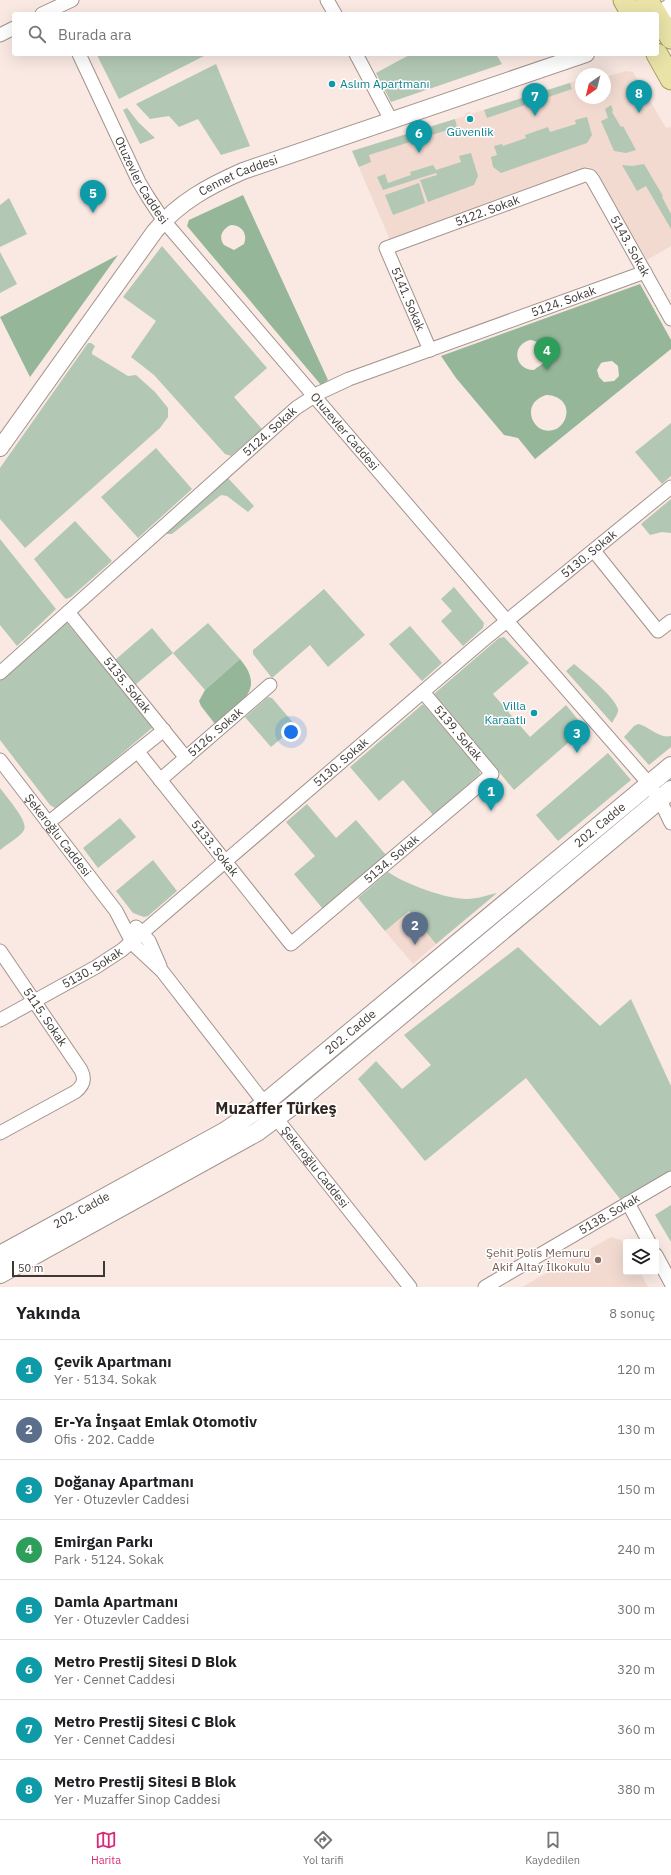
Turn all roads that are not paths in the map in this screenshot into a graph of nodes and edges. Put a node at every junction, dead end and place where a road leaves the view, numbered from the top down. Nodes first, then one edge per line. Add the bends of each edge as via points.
1 (72, 0) edge
2 (327, 0) edge
3 (624, 0) edge
4 (647, 0) edge
5 (56, 7) edge
6 (671, 7) edge
7 (46, 12) edge
8 (334, 12) edge
9 (631, 12) edge
10 (654, 12) edge
11 (662, 25) edge
12 (12, 29) edge
13 (0, 36) edge
14 (80, 56) edge
15 (357, 56) edge
16 (580, 56) edge
17 (658, 56) edge
18 (671, 79) edge
19 (391, 120) junction
20 (588, 175) joint
21 (164, 221) junction
22 (386, 248) joint
23 (645, 272) junction
24 (671, 319) edge
25 (430, 350) junction
26 (314, 396) junction
27 (0, 448) edge
28 (671, 487) edge
29 (594, 551) junction
30 (68, 612) junction
31 (507, 621) junction
32 (671, 621) edge
33 (0, 673) edge
34 (270, 685) dead end
35 (423, 692) junction
36 (164, 730) junction
37 (138, 752) junction
38 (186, 758) junction
39 (0, 760) edge
40 (671, 766) edge
41 (492, 774) joint
42 (160, 780) junction
43 (649, 784) junction
44 (665, 795) edge
45 (48, 823) junction
46 (671, 823) edge
47 (225, 862) junction
48 (116, 911) junction
49 (143, 933) junction
50 (132, 942) junction
51 (291, 944) joint
52 (0, 951) edge
53 (162, 971) junction
54 (34, 1001) junction
55 (0, 1020) edge
56 (265, 1104) junction
57 (276, 1118) junction
58 (0, 1133) edge
59 (671, 1178) edge
60 (628, 1203) junction
61 (647, 1239) edge
62 (0, 1255) edge
63 (659, 1260) edge
64 (0, 1274) edge
65 (671, 1282) edge
66 (410, 1287) edge
67 (485, 1287) edge

1 - 5 street
2 - 8 street
3 - 9 main road
4 - 10 main road
5 - 7 street
6 - 11 main road
12 - 13 street
14 - 21 street, Otuzevler Caddesi via 139,182
15 - 19 street
16 - 19 street, Cennet Caddesi
17 - 18 main road
19 - 21 street, Cennet Caddesi via 243,171 181,204
20 - 22 street, 5122. Sokak
20 - 23 street, 5143. Sokak via 594,180
21 - 26 street, Otuzevler Caddesi
21 - 27 street, Cennet Caddesi
22 - 25 street, 5141. Sokak
23 - 24 street, 5143. Sokak
23 - 25 street, 5124. Sokak
25 - 26 street, 5124. Sokak via 338,383
26 - 30 street, 5124. Sokak via 296,408
26 - 31 street, Otuzevler Caddesi
28 - 29 street, 5130. Sokak
29 - 31 street, 5130. Sokak
29 - 32 street via 658,631
30 - 33 street, 5124. Sokak
30 - 36 street, 5135. Sokak
31 - 35 street, 5130. Sokak
31 - 43 street, Otuzevler Caddesi
34 - 38 street, 5126. Sokak
35 - 41 street, 5139. Sokak
35 - 47 street, 5130. Sokak
36 - 37 street
36 - 38 street, 5135. Sokak
37 - 42 street, 5133. Sokak
37 - 45 street
38 - 42 street, 5126. Sokak
39 - 45 street, Şekeroğlu Caddesi
40 - 43 main road, 202. Cadde
41 - 51 street, 5134. Sokak
42 - 47 street, 5133. Sokak
43 - 44 street, Otuzevler Caddesi
43 - 56 main road, 202. Cadde
44 - 46 street, Otuzevler Caddesi
44 - 57 main road, 202. Cadde
45 - 48 street, Şekeroğlu Caddesi
47 - 49 street, 5130. Sokak
47 - 51 street, 5133. Sokak
48 - 49 street, Şekeroğlu Caddesi
48 - 50 street, Şekeroğlu Caddesi
49 - 50 street, 5130. Sokak
49 - 53 street, Şekeroğlu Caddesi
50 - 53 street, Şekeroğlu Caddesi
50 - 54 street, 5130. Sokak via 96,967
52 - 54 street, 5115. Sokak
53 - 56 street, Şekeroğlu Caddesi
54 - 55 street, 5130. Sokak
54 - 58 street, 5115. Sokak via 84,1075 82,1085 75,1092
56 - 57 street, Şekeroğlu Caddesi
56 - 62 main road, 202. Cadde via 224,1132
57 - 64 main road, 202. Cadde via 242,1141
57 - 66 street, Şekeroğlu Caddesi
59 - 60 street, 5138. Sokak
60 - 61 street
60 - 67 street, 5138. Sokak
63 - 65 street

